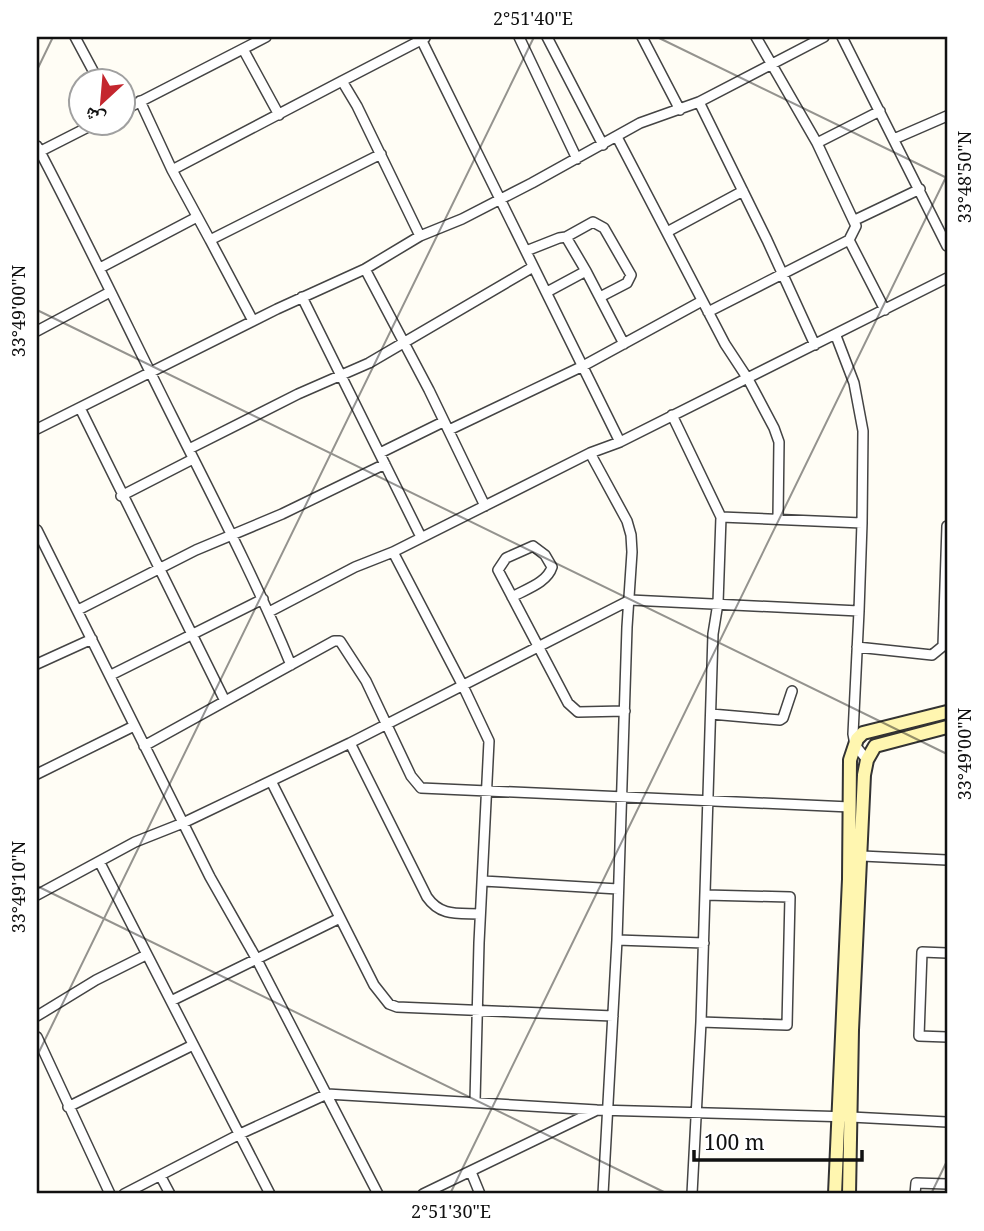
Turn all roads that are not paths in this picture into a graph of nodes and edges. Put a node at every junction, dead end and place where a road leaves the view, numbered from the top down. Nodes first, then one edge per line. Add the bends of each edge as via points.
1 (75, 37) edge
2 (266, 37) edge
3 (519, 37) edge
4 (547, 37) edge
5 (642, 37) edge
6 (756, 37) edge
7 (824, 37) edge
8 (842, 37) edge
9 (424, 38) edge
10 (243, 49) junction
11 (773, 63) junction
12 (91, 66) edge
13 (342, 81) junction
14 (140, 101) junction
15 (699, 102) junction
16 (136, 103) edge
17 (680, 110) junction
18 (880, 111) junction
19 (279, 115) junction
20 (947, 116) edge
21 (68, 136) edge
22 (617, 137) junction
23 (894, 139) junction
24 (817, 143) junction
25 (603, 145) junction
26 (38, 150) edge
27 (381, 154) junction
28 (577, 159) junction
29 (172, 170) junction
30 (920, 189) junction
31 (743, 191) junction
32 (499, 199) junction
33 (197, 217) junction
34 (855, 220) junction
35 (667, 232) junction
36 (420, 236) junction
37 (566, 237) junction
38 (210, 240) junction
39 (849, 240) junction
40 (947, 246) edge
41 (526, 251) junction
42 (533, 267) junction
43 (100, 268) junction
44 (365, 269) junction
45 (586, 271) junction
46 (781, 275) junction
47 (947, 278) edge
48 (110, 292) junction
49 (547, 292) junction
50 (302, 297) junction
51 (600, 297) junction
52 (702, 301) junction
53 (885, 310) junction
54 (708, 312) junction
55 (253, 321) junction
56 (37, 331) edge
57 (836, 336) junction
58 (405, 344) junction
59 (624, 344) junction
60 (814, 345) junction
61 (583, 366) junction
62 (152, 372) junction
63 (341, 377) junction
64 (748, 379) junction
65 (80, 408) junction
66 (672, 415) junction
67 (446, 426) junction
68 (37, 429) edge
69 (620, 442) junction
70 (189, 449) junction
71 (380, 453) junction
72 (590, 453) junction
73 (193, 459) junction
74 (385, 464) junction
75 (121, 496) junction
76 (485, 506) junction
77 (721, 517) junction
78 (778, 518) junction
79 (862, 523) junction
80 (947, 526) edge
81 (37, 530) edge
82 (232, 535) junction
83 (421, 537) junction
84 (393, 552) junction
85 (159, 570) junction
86 (512, 597) junction
87 (263, 599) junction
88 (630, 600) junction
89 (718, 603) junction
90 (78, 610) junction
91 (859, 611) junction
92 (269, 612) junction
93 (192, 635) junction
94 (92, 639) junction
95 (539, 647) junction
96 (858, 647) junction
97 (37, 664) edge
98 (291, 665) junction
99 (111, 675) junction
100 (463, 686) junction
101 (792, 691) dead end
102 (225, 701) junction
103 (625, 711) junction
104 (947, 712) edge
105 (711, 714) junction
106 (386, 724) junction
107 (134, 726) junction
108 (947, 727) edge
109 (350, 743) junction
110 (855, 745) junction
111 (144, 746) junction
112 (867, 760) junction
113 (37, 774) edge
114 (271, 781) junction
115 (487, 792) junction
116 (621, 796) junction
117 (708, 801) junction
118 (850, 807) junction
119 (183, 823) junction
120 (862, 856) junction
121 (947, 860) edge
122 (100, 863) junction
123 (483, 881) junction
124 (618, 890) junction
125 (37, 895) edge
126 (705, 895) junction
127 (480, 914) junction
128 (340, 918) junction
129 (617, 940) junction
130 (704, 943) junction
131 (947, 953) edge
132 (146, 955) junction
133 (256, 958) junction
134 (172, 1001) junction
135 (477, 1012) junction
136 (37, 1016) edge
137 (613, 1016) junction
138 (701, 1022) junction
139 (37, 1037) edge
140 (947, 1037) edge
141 (193, 1045) junction
142 (327, 1094) junction
143 (475, 1101) junction
144 (68, 1107) junction
145 (597, 1110) junction
146 (608, 1110) junction
147 (696, 1112) junction
148 (837, 1117) junction
149 (851, 1117) junction
150 (947, 1122) edge
151 (240, 1134) junction
152 (471, 1172) junction
153 (161, 1177) junction
154 (947, 1184) edge
155 (110, 1194) edge
156 (124, 1194) edge
157 (170, 1194) edge
158 (270, 1194) edge
159 (378, 1194) edge
160 (423, 1194) edge
161 (480, 1194) edge
162 (603, 1194) edge
163 (692, 1194) edge
164 (835, 1194) edge
165 (849, 1194) edge
166 (915, 1194) edge

1 - 12 street
2 - 10 street
3 - 28 street
4 - 25 street
5 - 17 street
6 - 11 street
7 - 11 street
8 - 18 street
9 - 13 street
9 - 32 street
10 - 14 street
10 - 19 street
11 - 15 street
11 - 24 street
13 - 19 street
13 - 27 street
14 - 16 street
14 - 29 street
15 - 17 street
15 - 31 street
17 - 22 street via 640,123
18 - 23 street
18 - 24 street
19 - 29 street
20 - 23 street
21 - 26 street
22 - 25 street
22 - 35 street
23 - 30 street
24 - 34 street
25 - 28 street
26 - 43 street
27 - 36 street
27 - 38 street
28 - 32 street
29 - 33 street
30 - 34 street
30 - 40 street
31 - 35 street
31 - 46 street
32 - 36 street
32 - 41 street
33 - 38 street
33 - 43 street
34 - 39 street
35 - 52 street
36 - 44 street
37 - 41 street
37 - 45 street
37 - 51 street via 593,222 604,228 631,275 627,283
38 - 55 street
39 - 46 street
39 - 53 street
41 - 42 street
42 - 49 street
42 - 58 street
43 - 48 street
44 - 50 street
44 - 58 street
45 - 49 street
45 - 51 street
46 - 54 street
46 - 60 street
47 - 53 street
48 - 56 street
48 - 62 street
49 - 61 street
50 - 55 street
50 - 63 street
51 - 59 street
52 - 54 street
52 - 59 street
53 - 57 street
54 - 64 street
55 - 62 street
57 - 60 street
57 - 79 street via 854,383 863,431
58 - 63 street
58 - 67 street
59 - 61 street
60 - 64 street
61 - 67 street
61 - 69 street
62 - 65 street
62 - 70 street
63 - 70 street
63 - 71 street
64 - 66 street
64 - 78 street via 779,442
65 - 68 street
65 - 75 street
66 - 69 street
66 - 77 street
67 - 71 street
67 - 76 street
69 - 72 street
70 - 73 street
71 - 74 street
72 - 76 street
72 - 88 street via 620,505 631,535
73 - 75 street
73 - 82 street
74 - 82 street
74 - 83 street
75 - 85 street
76 - 83 street
77 - 78 street
77 - 89 street
78 - 79 street
79 - 91 street
80 - 96 street via 943,646 939,652
81 - 90 street
82 - 85 street
82 - 87 street
83 - 84 street
84 - 92 street
84 - 100 street
85 - 90 street
85 - 93 street
86 - 86 street via 498,570 506,558 533,546 545,555 552,567 550,574
86 - 95 street
87 - 92 street
87 - 93 street
88 - 89 street
88 - 95 street
88 - 103 street
89 - 91 street
89 - 105 street
90 - 94 street
91 - 96 street
92 - 98 street
93 - 99 street
93 - 102 street
94 - 97 street
94 - 99 street
95 - 100 street
95 - 103 street via 573,710
96 - 110 street
98 - 102 street
98 - 106 street via 340,641
99 - 107 street
100 - 106 street
100 - 115 street via 489,741
101 - 105 street via 780,720
102 - 111 street
103 - 116 street
104 - 110 main road via 871,730
105 - 117 street
106 - 109 street
106 - 115 street via 421,788
107 - 111 street
107 - 113 street
108 - 112 main road via 875,746
109 - 114 street
109 - 127 street via 434,907
110 - 112 street
110 - 118 main road via 850,760
111 - 119 street
112 - 120 main road
114 - 119 street
114 - 128 street
115 - 116 street
115 - 123 street
116 - 117 street
116 - 124 street
117 - 118 street
117 - 126 street
118 - 148 main road
119 - 122 street via 135,842
119 - 133 street
120 - 121 street
120 - 149 main road
122 - 125 street
122 - 132 street
123 - 124 street
123 - 127 street
124 - 129 street
126 - 130 street
126 - 138 street via 790,897 790,910 786,1025
127 - 135 street
128 - 133 street
128 - 135 street via 374,985 389,1004
129 - 130 street
129 - 137 street
130 - 138 street
131 - 140 street via 922,952 919,1036
132 - 134 street
132 - 136 street
133 - 134 street
133 - 142 street
134 - 141 street
135 - 137 street
135 - 143 street
137 - 146 street
138 - 147 street
139 - 144 street
141 - 144 street
141 - 151 street
142 - 143 street
142 - 151 street
142 - 159 street
143 - 145 street
144 - 155 street
145 - 146 street
145 - 152 street
146 - 147 street
146 - 162 street
147 - 148 street
147 - 163 street
148 - 149 street
148 - 164 main road
149 - 150 street
149 - 165 main road
151 - 153 street
151 - 158 street
152 - 160 street
152 - 161 street
153 - 156 street
153 - 157 street
154 - 166 street via 916,1184

